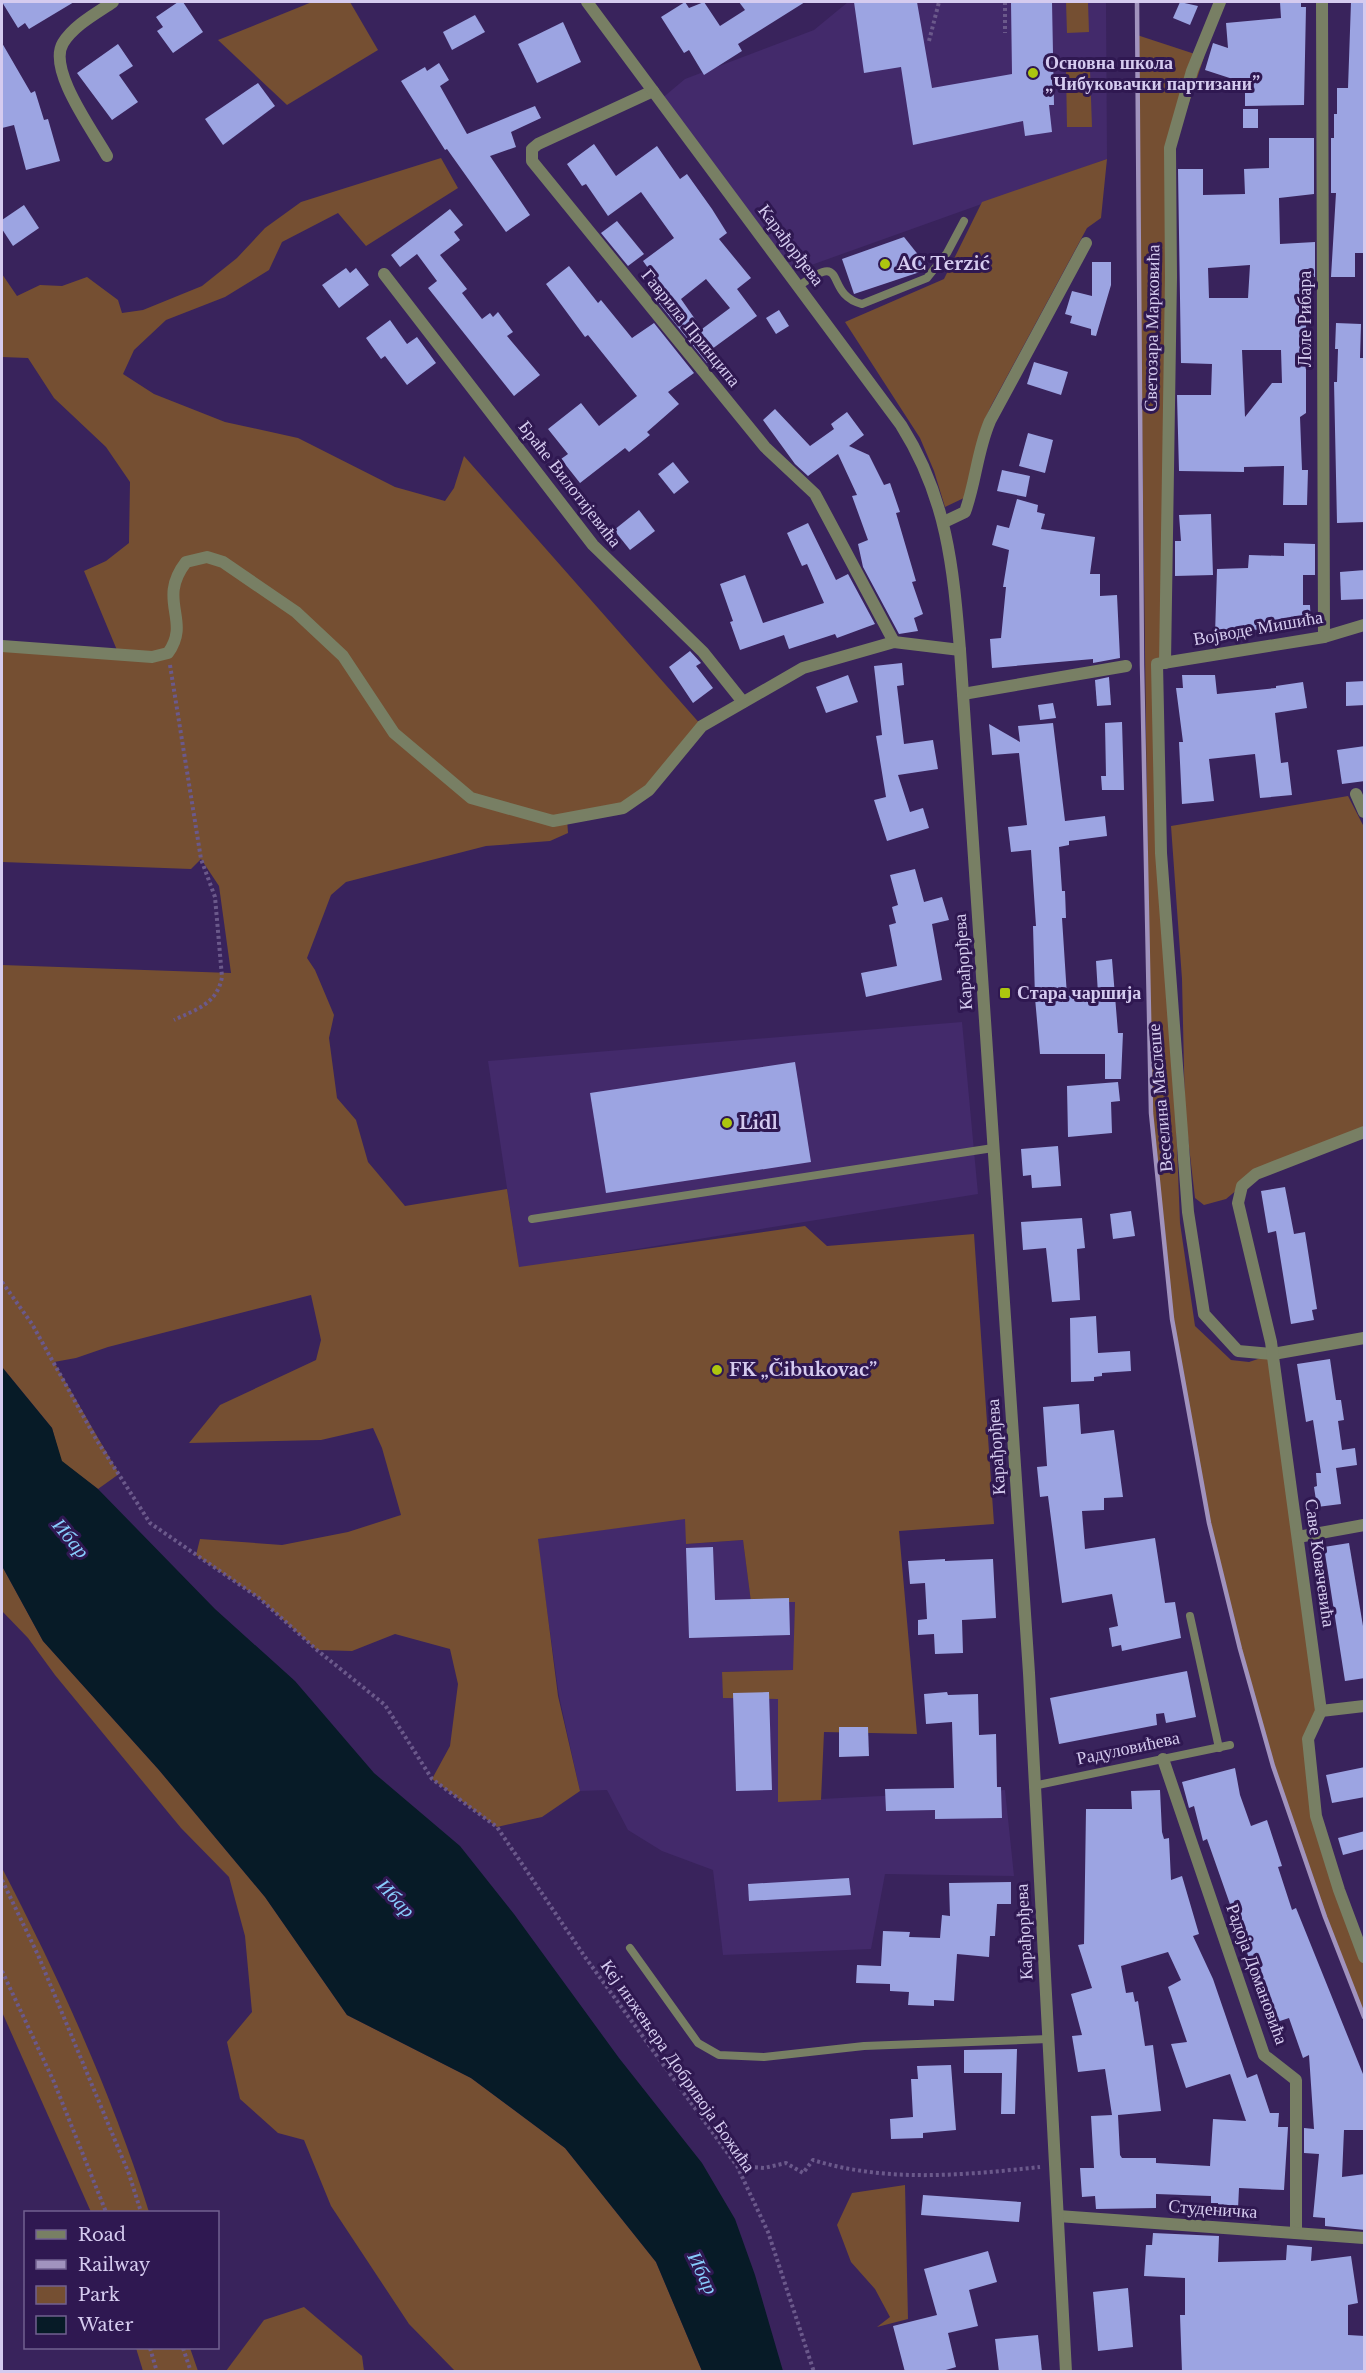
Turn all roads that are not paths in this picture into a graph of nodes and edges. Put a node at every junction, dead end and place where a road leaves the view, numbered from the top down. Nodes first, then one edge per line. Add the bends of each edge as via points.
1 (113, 2) edge
2 (587, 2) edge
3 (1220, 2) edge
4 (1322, 2) edge
5 (653, 91) junction
6 (107, 156) dead end
7 (964, 221) dead end
8 (1086, 243) dead end
9 (384, 274) dead end
10 (799, 286) junction
11 (944, 522) junction
12 (1365, 625) edge
13 (1324, 637) junction
14 (894, 642) junction
15 (2, 646) edge
16 (960, 650) junction
17 (1161, 663) junction
18 (1126, 666) dead end
19 (963, 694) junction
20 (743, 702) junction
21 (1356, 794) dead end
22 (1365, 812) edge
23 (1365, 1132) edge
24 (993, 1148) junction
25 (532, 1219) dead end
26 (1365, 1338) edge
27 (1273, 1354) junction
28 (1365, 1525) edge
29 (1298, 1536) junction
30 (1190, 1616) dead end
31 (1365, 1706) edge
32 (1322, 1711) junction
33 (1230, 1745) dead end
34 (1219, 1748) junction
35 (1162, 1759) junction
36 (1034, 1786) junction
37 (1360, 1934) edge
38 (630, 1948) dead end
39 (1365, 1957) edge
40 (1048, 2039) junction
41 (1058, 2216) junction
42 (1296, 2233) junction
43 (1365, 2238) edge
44 (1066, 2372) edge

1 - 6 street via 71,32 59,54 65,82
2 - 5 street, Карађорђева
3 - 17 street, Светозара Марковића via 1192,71 1170,148 1171,277
4 - 13 street, Лоле Рибара
5 - 10 street, Карађорђева
5 - 14 street, Гаврила Принципа via 538,144 532,149 532,161 765,447 814,494
7 - 10 lane via 927,278 862,304 843,294 827,270 819,270
8 - 11 street via 990,421 965,512
9 - 20 street, Браће Вилотијевића via 593,545 703,652
10 - 11 street, Карађорђева via 919,453
11 - 16 street, Карађорђева via 955,585
12 - 13 street, Војводе Мишића
13 - 17 street, Војводе Мишића
14 - 16 street
14 - 20 street via 803,668
15 - 20 street via 152,657 168,653 177,641 172,587 178,572 186,562 207,557 223,562 296,612 343,656 394,733 471,798 553,821 623,808 649,790 702,726
16 - 19 street, Карађорђева
17 - 27 street, Веселина Маслеше via 1161,853 1175,1057 1204,1314 1238,1351
18 - 19 street
19 - 24 street, Карађорђева
21 - 22 street
23 - 27 street, Саве Ковачевића via 1256,1174 1242,1186 1238,1203
24 - 25 lane
24 - 36 street, Карађорђева
26 - 27 street, Веселина Маслеше
27 - 29 street, Саве Ковачевића
28 - 29 street
29 - 32 street, Саве Ковачевића
30 - 34 lane
31 - 32 street
32 - 37 street via 1308,1739 1316,1816 1339,1890
33 - 34 lane, Радуловићева
34 - 35 lane, Радуловићева
35 - 36 lane, Радуловићева
35 - 42 street, Радоја Домановића via 1264,2055 1296,2080
36 - 40 street, Карађорђева
37 - 39 street
38 - 40 lane via 698,2043 719,2055 764,2057 864,2046
40 - 41 street, Карађорђева
41 - 42 street, Студеничка
41 - 44 street, Карађорђева
42 - 43 street, Студеничка

